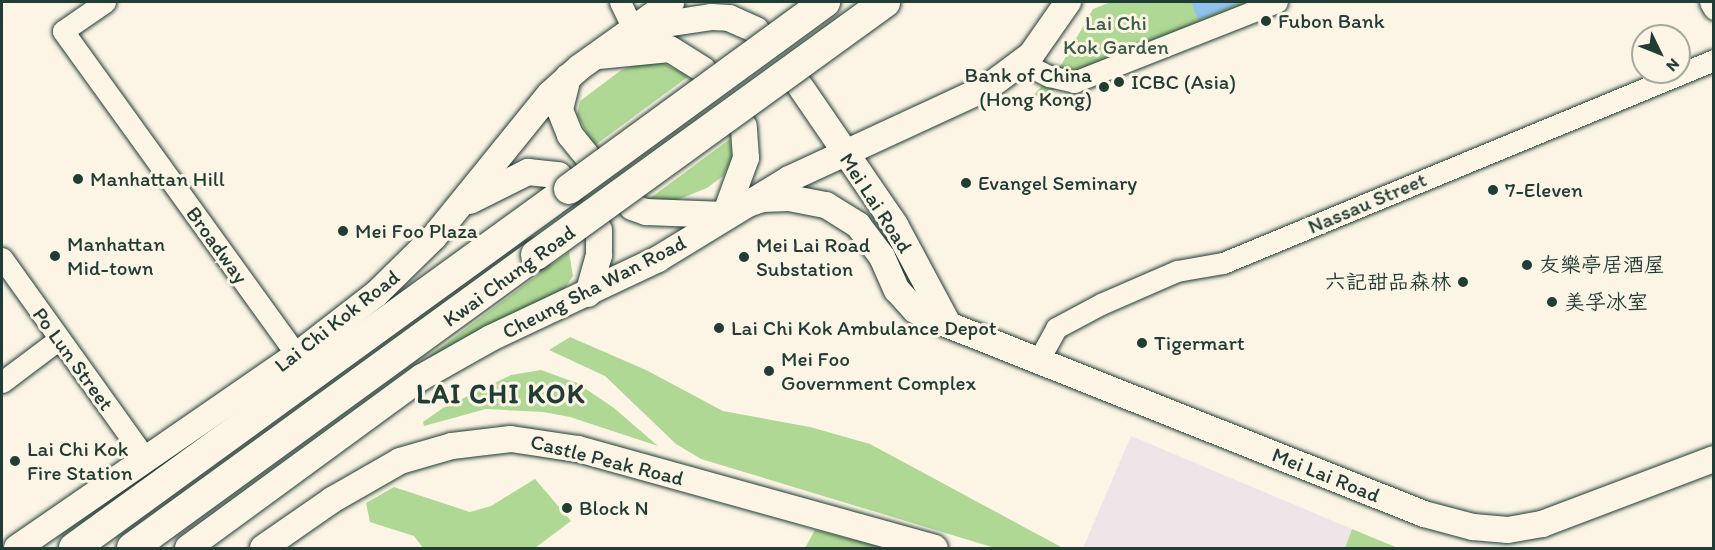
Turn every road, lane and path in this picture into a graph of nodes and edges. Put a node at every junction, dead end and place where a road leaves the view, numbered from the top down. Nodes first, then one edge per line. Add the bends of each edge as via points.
1 (105, 2) edge
2 (620, 2) edge
3 (671, 2) edge
4 (825, 2) edge
5 (885, 2) edge
6 (1068, 2) edge
7 (1277, 2) edge
8 (1710, 2) edge
9 (1713, 9) edge
10 (633, 29) junction
11 (756, 30) dead end
12 (595, 56) junction
13 (1713, 60) edge
14 (1023, 63) junction
15 (703, 70) dead end
16 (568, 77) junction
17 (800, 86) dead end
18 (744, 126) dead end
19 (844, 152) junction
20 (585, 156) dead end
21 (559, 175) dead end
22 (460, 207) junction
23 (632, 207) dead end
24 (734, 211) junction
25 (599, 230) dead end
26 (2, 258) edge
27 (588, 294) junction
28 (947, 322) junction
29 (59, 339) junction
30 (297, 355) junction
31 (1038, 361) junction
32 (2, 382) edge
33 (146, 459) junction
34 (1713, 459) edge
35 (162, 527) junction
36 (21, 548) edge
37 (74, 549) edge
38 (132, 549) edge
39 (139, 549) edge
40 (188, 549) edge
41 (263, 549) edge
42 (934, 549) edge

1 - 30 street, Broadway via 63,31
2 - 10 street
3 - 10 main road, Lai Chi Kok Road
4 - 37 highway, Kwai Chung Road, bridge
5 - 35 highway, Kwai Chung Road, bridge
6 - 14 main road, Cheung Sha Wan Road via 1051,31
7 - 14 street via 1074,82 1049,76
8 - 9 street
10 - 11 main road via 712,17 729,18
10 - 12 main road, Lai Chi Kok Road
12 - 15 main road via 670,50
12 - 16 main road, Lai Chi Kok Road
13 - 31 street, Nassau Street via 1231,260 1190,268 1066,319 1052,334
14 - 19 main road, Cheung Sha Wan Road via 972,96
16 - 20 main road via 560,110 563,122
16 - 22 main road, Lai Chi Kok Road
17 - 19 main road, Mei Lai Road
18 - 24 main road via 746,158
19 - 24 main road, Cheung Sha Wan Road
19 - 28 main road, Mei Lai Road via 895,225
21 - 22 main road via 539,170 521,174
22 - 30 main road, Lai Chi Kok Road via 376,294
23 - 24 main road via 646,212
24 - 27 main road, Cheung Sha Wan Road via 658,259
24 - 28 main road, Mei Lai Road via 762,199 789,198 811,200 846,215 872,241 897,290 915,310
25 - 27 main road via 599,255
26 - 29 street, Po Lun Street
27 - 40 main road, Cheung Sha Wan Road via 491,339 422,377
28 - 31 main road, Mei Lai Road
29 - 32 street
29 - 33 street, Po Lun Street
30 - 33 main road, Lai Chi Kok Road
31 - 34 main road, Mei Lai Road via 1424,513 1473,527 1508,530 1542,524
33 - 36 main road, Lai Chi Kok Road
35 - 38 highway, Kwai Chung Road
35 - 39 highway
41 - 42 main road, Castle Peak Road via 332,500 400,462 463,444 511,439 578,449

